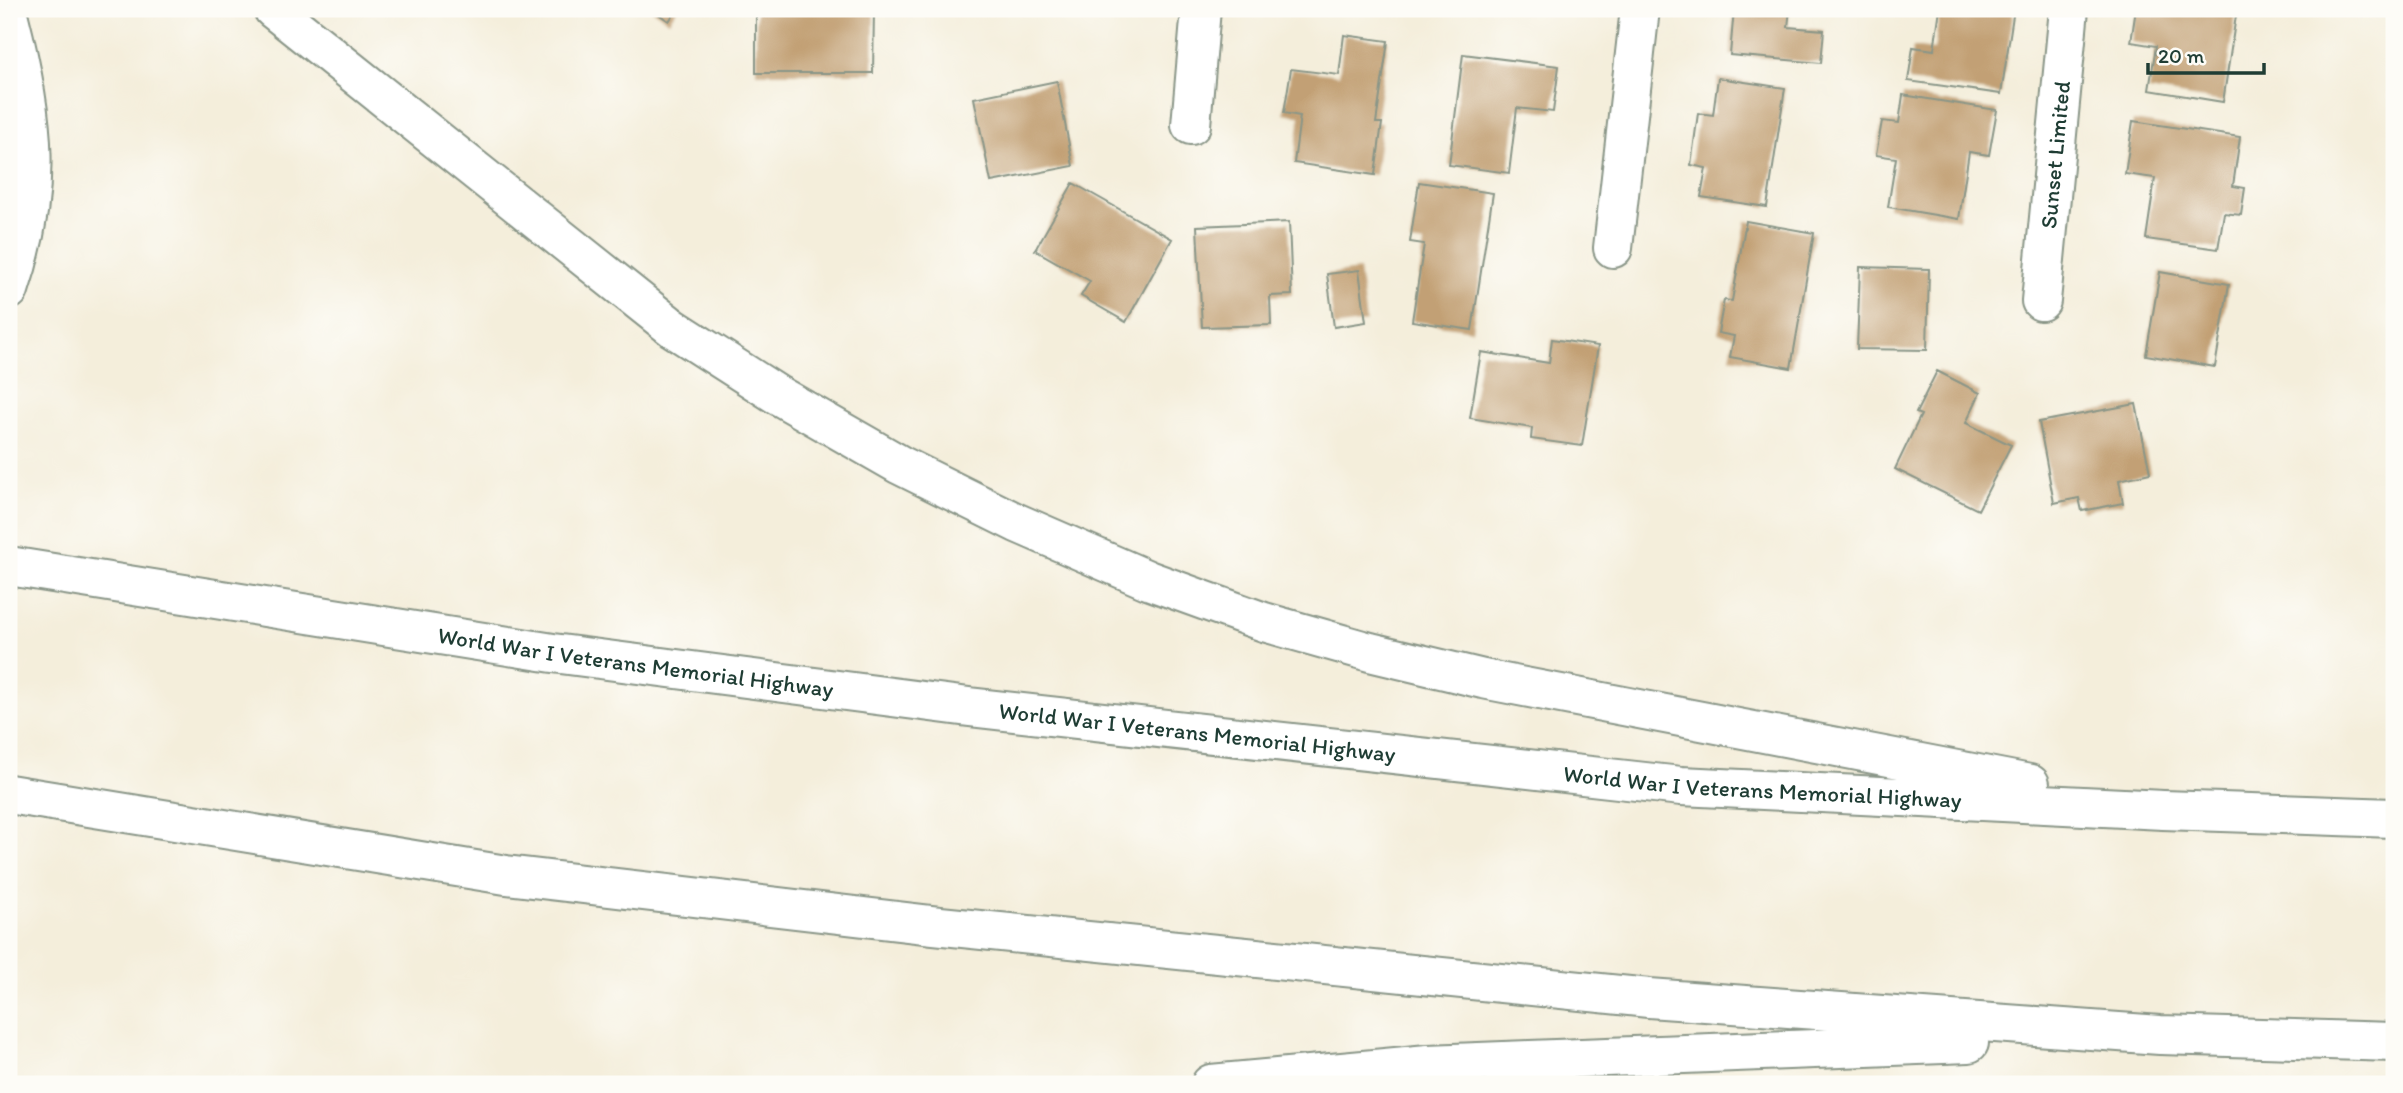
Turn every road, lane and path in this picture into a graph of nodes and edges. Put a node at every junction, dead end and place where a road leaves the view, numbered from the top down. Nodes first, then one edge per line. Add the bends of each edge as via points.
1 (273, 9) edge
2 (1201, 9) edge
3 (1640, 9) edge
4 (2069, 9) edge
5 (9, 18) edge
6 (1191, 125) dead end
7 (1613, 248) dead end
8 (9, 290) edge
9 (2040, 301) dead end
10 (9, 566) edge
11 (9, 794) edge
12 (2163, 810) junction
13 (2394, 818) edge
14 (2160, 1035) junction
15 (2394, 1042) edge
16 (1211, 1084) edge

1 - 12 main road via 673,328 900,465 1148,580 1264,622 1483,679
2 - 6 main road
3 - 7 main road
4 - 9 main road, Sunset Limited
5 - 8 main road via 25,88 33,194
10 - 12 main road, World War I Veterans Memorial Highway via 553,653 969,707 1681,786
11 - 14 main road via 506,875 932,925 1649,998
12 - 13 main road, World War I Veterans Memorial Highway
14 - 15 main road
14 - 16 main road via 1441,1064

